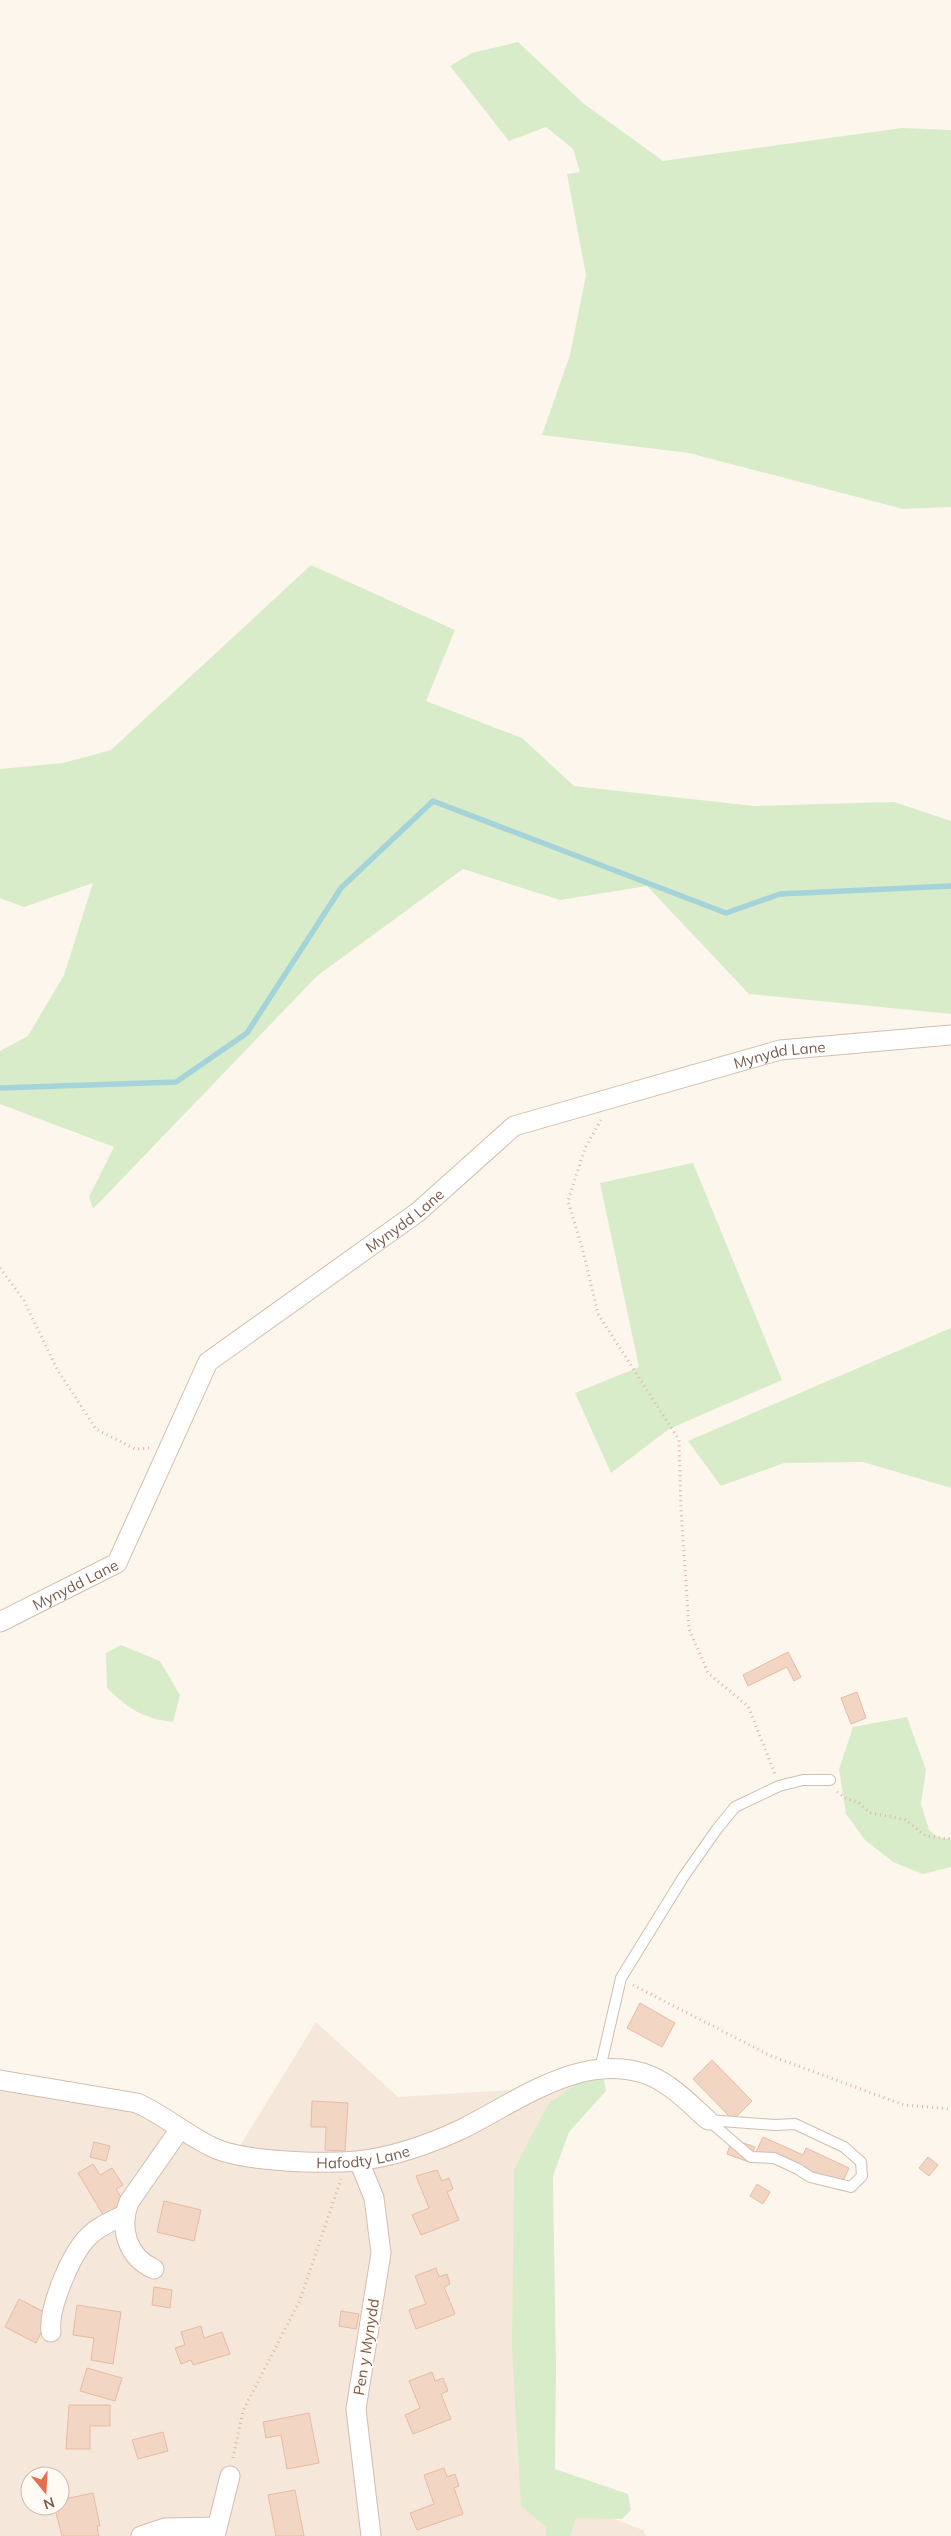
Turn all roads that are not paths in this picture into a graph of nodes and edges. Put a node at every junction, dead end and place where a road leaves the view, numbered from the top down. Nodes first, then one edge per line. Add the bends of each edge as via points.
1 (951, 1036) edge
2 (0, 1622) edge
3 (830, 1780) road end
4 (600, 2069) junction
5 (0, 2080) edge
6 (708, 2120) junction
7 (180, 2129) junction
8 (352, 2161) junction
9 (124, 2214) junction
10 (154, 2269) dead end
11 (51, 2332) dead end
12 (230, 2476) road end
13 (216, 2532) edge
14 (141, 2536) edge
15 (371, 2536) edge

1 - 2 street, Mynydd Lane via 780,1050 514,1126 418,1212 208,1362 117,1563
3 - 4 lane via 803,1780 780,1786 735,1807 717,1829 621,1978
4 - 6 street, Hafodty Lane via 632,2070 653,2076
4 - 8 street, Hafodty Lane via 546,2084 460,2129 414,2148
5 - 7 street, Hafodty Lane via 137,2104 156,2112
6 - 6 lane via 751,2157 774,2158 810,2177 832,2184 851,2186 862,2176 861,2162 844,2147 795,2124
7 - 8 street, Hafodty Lane via 214,2149 235,2154 280,2160
7 - 9 street
8 - 15 street, Pen y Mynydd via 374,2198 381,2253 356,2409
9 - 10 street via 125,2236 132,2249 138,2259
9 - 11 street via 89,2235 79,2247 52,2310
12 - 13 street
13 - 14 street via 160,2529

